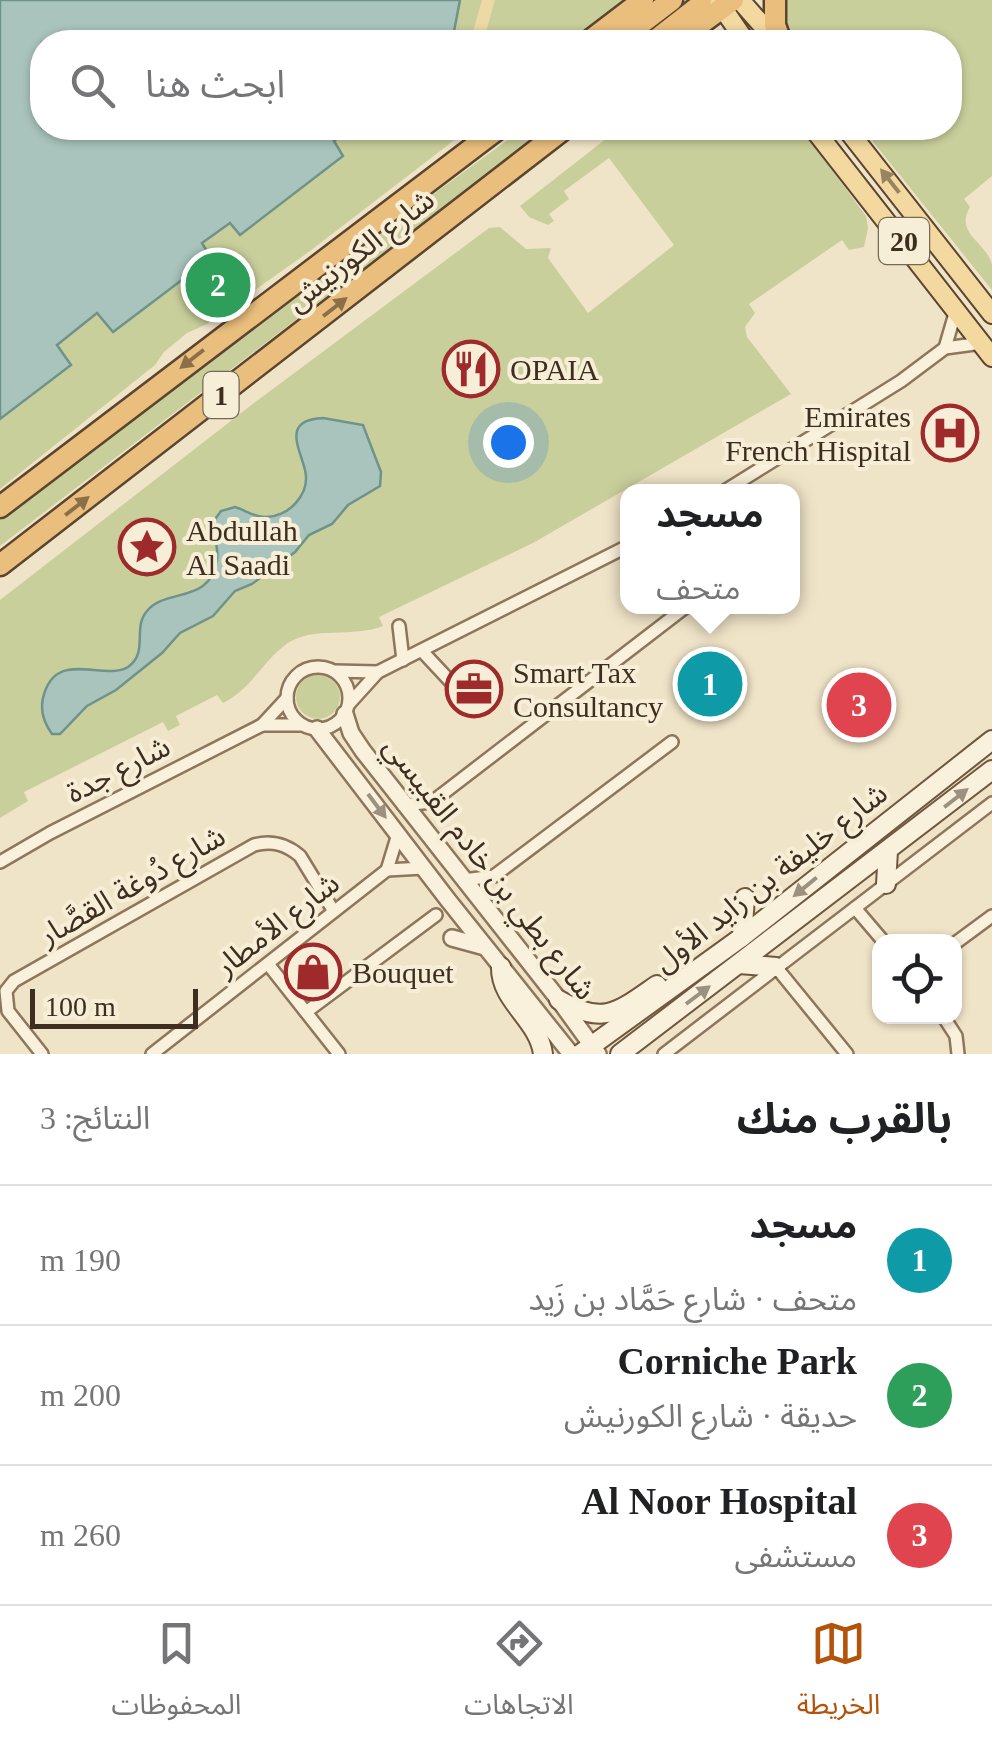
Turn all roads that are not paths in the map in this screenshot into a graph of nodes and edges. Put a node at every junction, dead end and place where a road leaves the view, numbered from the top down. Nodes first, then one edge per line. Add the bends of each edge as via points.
1 (643, 0) edge
2 (672, 0) edge
3 (701, 0) edge
4 (774, 0) edge
5 (728, 2) edge
6 (604, 30) edge
7 (633, 30) edge
8 (668, 30) edge
9 (692, 30) edge
10 (741, 30) edge
11 (764, 30) edge
12 (776, 30) edge
13 (474, 140) edge
14 (482, 140) edge
15 (549, 140) edge
16 (822, 140) edge
17 (856, 140) edge
18 (464, 152) junction
19 (984, 296) edge
20 (956, 310) junction
21 (992, 314) edge
22 (944, 348) junction
23 (987, 350) edge
24 (736, 484) edge
25 (0, 506) edge
26 (620, 550) edge
27 (0, 565) edge
28 (677, 614) edge
29 (399, 626) dead end
30 (422, 651) junction
31 (403, 660) junction
32 (334, 671) junction
33 (378, 672) junction
34 (450, 681) dead end
35 (287, 698) junction
36 (347, 709) junction
37 (262, 725) junction
38 (311, 727) junction
39 (992, 740) edge
40 (672, 742) dead end
41 (992, 770) edge
42 (432, 802) junction
43 (992, 803) edge
44 (403, 805) junction
45 (423, 830) junction
46 (398, 834) junction
47 (888, 851) junction
48 (0, 862) edge
49 (423, 868) junction
50 (387, 870) junction
51 (494, 876) junction
52 (464, 880) junction
53 (886, 884) junction
54 (744, 898) dead end
55 (484, 904) junction
56 (856, 908) junction
57 (333, 910) junction
58 (436, 915) dead end
59 (992, 916) edge
60 (877, 934) edge
61 (742, 937) junction
62 (452, 938) dead end
63 (962, 938) edge
64 (485, 947) junction
65 (268, 964) junction
66 (739, 964) junction
67 (501, 967) junction
68 (776, 967) junction
69 (695, 972) junction
70 (559, 1000) junction
71 (306, 1012) junction
72 (948, 1024) edge
73 (642, 1046) edge
74 (590, 1051) edge
75 (843, 1052) edge
76 (42, 1054) edge
77 (152, 1054) edge
78 (339, 1054) edge
79 (543, 1054) edge
80 (571, 1054) edge
81 (620, 1054) edge
82 (664, 1054) edge
83 (958, 1054) edge

1 - 6 highway
2 - 7 highway
3 - 8 highway
4 - 12 highway
5 - 9 highway
5 - 10 main road
5 - 11 main road
13 - 18 highway, شارع الكورنيش / 1
14 - 18 highway, شارع الكورنيش / 1
27 -> 15 highway, شارع الكورنيش / 1
16 - 20 main road, 20
19 -> 17 main road, 20
18 -> 25 highway, شارع الكورنيش / 1
19 - 21 main road, 20
20 - 22 street
20 - 23 main road, 20
22 - 23 street
22 - 24 street
26 - 30 street
28 - 42 street
29 - 31 street
30 - 31 street
30 - 34 street
31 - 33 street
32 - 33 street
32 - 35 street via 302,671
32 - 36 street via 346,685
33 - 36 street
35 - 37 street, شارع جدة
35 - 38 street via 292,714
36 - 38 street via 333,725
36 - 44 street, شارع بطي بن خادم القبيسي via 351,734
37 - 38 street, شارع جدة
37 - 48 street, شارع جدة
38 -> 46 street, شارع بطي بن خادم القبيسي
39 -> 61 main road, شارع خليفة بن زايد الأول
40 - 51 street
47 -> 41 main road, شارع خليفة بن زايد الأول
42 - 44 street
42 - 45 street
43 - 53 street
44 - 45 street, شارع بطي بن خادم القبيسي
45 - 52 street, شارع بطي بن خادم القبيسي
46 - 49 street, شارع بطي بن خادم القبيسي
46 - 50 street
47 - 53 main road
47 - 66 main road, شارع خليفة بن زايد الأول
49 - 50 street
49 - 64 street, شارع بطي بن خادم القبيسي
50 - 57 street, شارع الأمطار
51 - 52 street
51 - 55 street
52 - 55 street, شارع بطي بن خادم القبيسي
53 - 56 street
54 - 61 main road
55 - 70 street, شارع بطي بن خادم القبيسي
56 - 60 street
56 - 68 street
57 - 65 street, شارع الأمطار
57 - 76 street, شارع دُوغة القصَّار via 292,849 274,842 254,845 14,981 6,990 6,1008
58 - 71 street
59 - 63 street
61 - 69 main road, شارع خليفة بن زايد الأول
62 - 64 street
64 - 67 street, شارع بطي بن خادم القبيسي
65 - 71 street
65 - 77 street, شارع الأمطار
66 - 68 main road
73 -> 66 main road, شارع خليفة بن زايد الأول
67 - 79 main road via 504,986 538,1034
67 - 80 street, شارع بطي بن خادم القبيسي
68 - 75 street
68 - 82 street
69 - 70 main road via 661,982 610,1014 589,1014
69 - 74 main road, شارع خليفة بن زايد الأول
70 - 74 street, شارع بطي بن خادم القبيسي
71 - 78 street
72 - 83 street
73 - 81 main road, شارع خليفة بن زايد الأول

